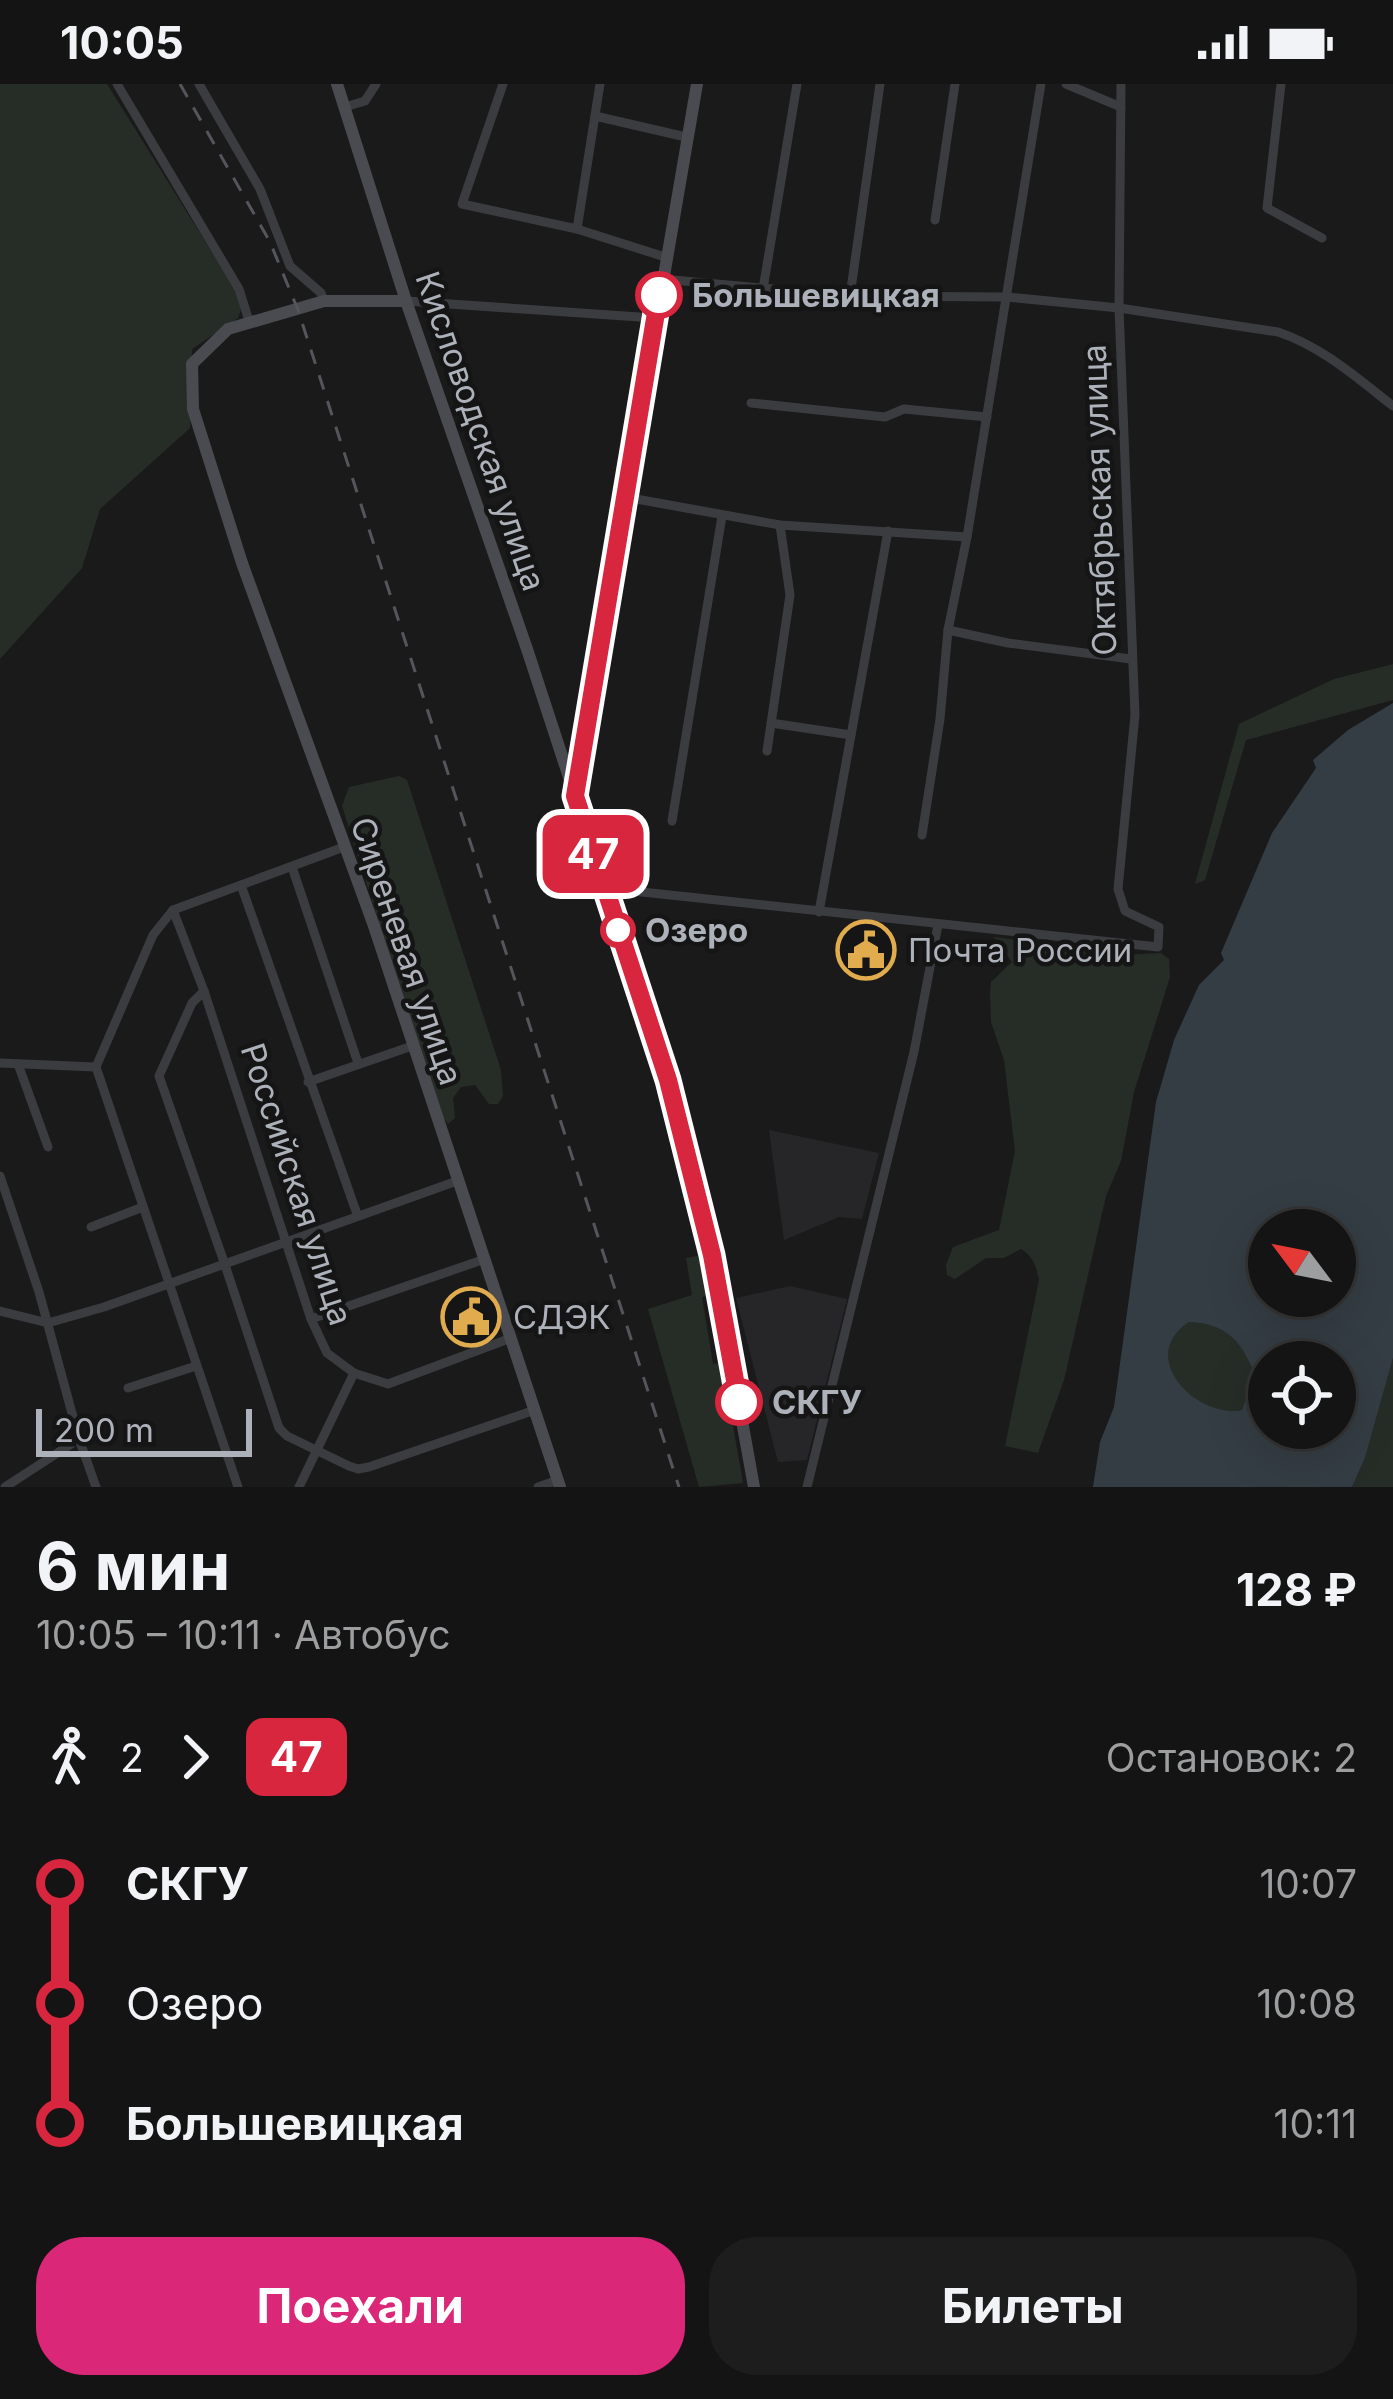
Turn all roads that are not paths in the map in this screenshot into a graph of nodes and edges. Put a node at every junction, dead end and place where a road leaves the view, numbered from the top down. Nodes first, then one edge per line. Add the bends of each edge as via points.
1 (117, 84) edge
2 (199, 84) edge
3 (338, 84) edge
4 (376, 84) edge
5 (503, 84) edge
6 (600, 84) edge
7 (697, 84) edge
8 (796, 84) edge
9 (880, 84) edge
10 (956, 84) edge
11 (1041, 84) edge
12 (1066, 84) edge
13 (1121, 84) edge
14 (1281, 84) edge
15 (345, 107) junction
16 (1121, 107) junction
17 (595, 116) junction
18 (686, 137) junction
19 (935, 220) dead end
20 (577, 229) junction
21 (1322, 238) dead end
22 (665, 257) junction
23 (662, 279) junction
24 (763, 289) junction
25 (850, 296) junction
26 (1007, 297) junction
27 (324, 301) junction
28 (406, 302) junction
29 (1119, 308) junction
30 (654, 318) junction
31 (250, 324) junction
32 (751, 403) dead end
33 (1393, 406) edge
34 (987, 417) junction
35 (625, 497) junction
36 (722, 516) junction
37 (780, 525) junction
38 (888, 531) junction
39 (968, 537) junction
40 (948, 630) junction
41 (1131, 658) junction
42 (771, 723) junction
43 (851, 735) junction
44 (767, 751) dead end
45 (575, 796) junction
46 (672, 821) dead end
47 (922, 836) dead end
48 (344, 847) junction
49 (292, 867) junction
50 (241, 885) junction
51 (604, 888) junction
52 (173, 910) junction
53 (819, 911) junction
54 (938, 925) junction
55 (204, 991) junction
56 (412, 1046) junction
57 (0, 1063) edge
58 (358, 1063) junction
59 (18, 1064) junction
60 (96, 1067) junction
61 (308, 1082) junction
62 (48, 1147) dead end
63 (0, 1176) edge
64 (457, 1181) junction
65 (143, 1208) junction
66 (357, 1214) junction
67 (91, 1227) dead end
68 (287, 1239) junction
69 (485, 1259) junction
70 (225, 1265) junction
71 (167, 1283) junction
72 (0, 1311) edge
73 (311, 1319) junction
74 (48, 1323) junction
75 (511, 1338) junction
76 (196, 1366) junction
77 (354, 1373) junction
78 (128, 1388) dead end
79 (535, 1410) junction
80 (79, 1439) junction
81 (317, 1450) junction
82 (559, 1484) edge
83 (5, 1487) edge
84 (96, 1487) edge
85 (238, 1487) edge
86 (299, 1487) edge
87 (538, 1487) edge
88 (754, 1487) edge
89 (807, 1487) edge

1 - 31 street via 229,273
2 - 27 street via 260,189 290,266
3 - 15 street, Кисловодская улица
4 - 15 street via 365,101
5 - 20 street via 462,204
6 - 17 street
7 - 18 street
8 - 24 street
9 - 25 street
10 - 19 street
11 - 26 street
12 - 16 street
13 - 16 street, Октябрьская улица
14 - 21 street via 1267,208
15 - 28 street, Кисловодская улица
16 - 29 street, Октябрьская улица
17 - 18 street
17 - 20 street
18 - 22 street
20 - 22 street
22 - 23 street
23 - 24 street
23 - 30 street
24 - 25 street
25 - 26 street
26 - 29 street
26 - 34 street
27 - 28 street
27 - 31 street
28 - 30 street
28 - 45 street, Кисловодская улица
29 - 33 street via 1299,339
29 - 41 street, Октябрьская улица
30 - 35 street
31 - 48 street, Сиреневая улица via 228,329 193,364 193,409
32 - 34 street via 885,417 904,409
34 - 39 street
35 - 36 street
35 - 45 street
36 - 37 street
36 - 46 street
37 - 38 street
37 - 42 street via 790,595
38 - 39 street
38 - 43 street
39 - 40 street
40 - 41 street
40 - 47 street
41 - 54 street, Октябрьская улица via 1134,761 1118,889 1125,910 1160,927 1158,947
42 - 43 street
42 - 44 street
43 - 53 street
45 - 51 street, Кисловодская улица
48 - 49 street
48 - 56 street, Сиреневая улица
49 - 50 street
49 - 58 street
50 - 52 street
50 - 61 street
51 - 53 street
51 - 88 street, Кисловодская улица via 668,1080 712,1255
52 - 55 street, Российская улица
52 - 60 street via 153,935
53 - 54 street
54 - 89 street
55 - 68 street, Российская улица
55 - 70 street via 159,1076
56 - 58 street
56 - 64 street, Сиреневая улица
57 - 59 street
58 - 61 street
59 - 60 street
59 - 62 street
60 - 65 street
61 - 66 street
63 - 74 street
64 - 66 street
64 - 69 street, Сиреневая улица
65 - 67 street
65 - 71 street
66 - 68 street
68 - 70 street
68 - 73 street, Российская улица
69 - 73 street
69 - 75 street, Сиреневая улица
70 - 71 street
70 - 81 street via 279,1428
71 - 74 street
71 - 76 street
72 - 74 street
73 - 77 street, Российская улица via 327,1353
74 - 80 street
75 - 77 street via 388,1384
75 - 79 street, Сиреневая улица
76 - 78 street
76 - 85 street
77 - 81 street
79 - 81 street via 358,1469
79 - 82 street, Сиреневая улица
80 - 83 street
80 - 84 street
81 - 86 street
82 - 87 street

